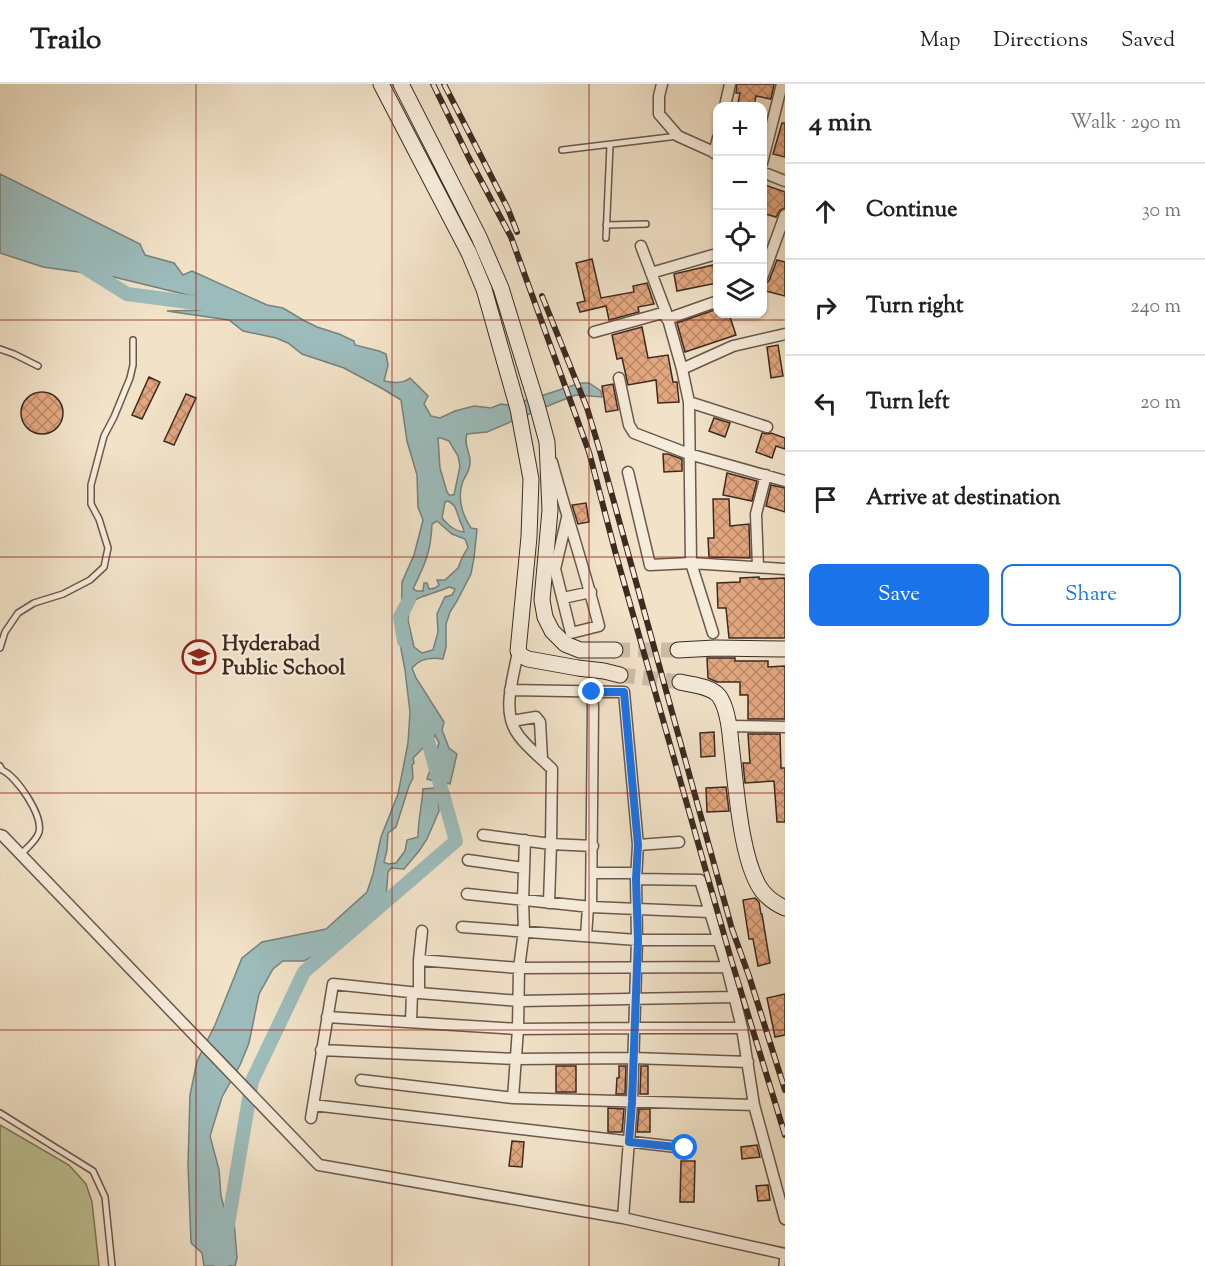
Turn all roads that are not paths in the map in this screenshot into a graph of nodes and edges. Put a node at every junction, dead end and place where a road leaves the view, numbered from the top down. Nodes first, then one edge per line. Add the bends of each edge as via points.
1 (381, 84) edge
2 (401, 84) edge
3 (662, 84) edge
4 (730, 84) edge
5 (782, 84) edge
6 (726, 102) edge
7 (678, 136) junction
8 (610, 145) junction
9 (562, 150) dead end
10 (713, 152) edge
11 (764, 156) edge
12 (767, 174) edge
13 (785, 181) edge
14 (785, 215) edge
15 (646, 224) dead end
16 (606, 225) junction
17 (606, 238) dead end
18 (641, 246) dead end
19 (483, 248) junction
20 (468, 253) junction
21 (713, 255) dead end
22 (767, 264) edge
23 (651, 273) junction
24 (713, 302) edge
25 (666, 316) junction
26 (594, 332) dead end
27 (785, 334) edge
28 (133, 340) dead end
29 (0, 349) edge
30 (38, 366) dead end
31 (682, 369) junction
32 (619, 378) dead end
33 (689, 402) junction
34 (767, 427) dead end
35 (546, 438) junction
36 (689, 454) junction
37 (628, 472) dead end
38 (766, 475) junction
39 (785, 481) edge
40 (567, 518) junction
41 (691, 563) junction
42 (758, 567) junction
43 (785, 569) edge
44 (591, 592) junction
45 (563, 598) junction
46 (713, 633) dead end
47 (0, 648) edge
48 (785, 649) edge
49 (615, 650) tunnel mouth
50 (678, 650) tunnel mouth
51 (518, 651) junction
52 (620, 675) tunnel mouth
53 (680, 682) tunnel mouth
54 (510, 690) junction
55 (592, 692) junction
56 (512, 721) junction
57 (729, 726) junction
58 (785, 727) edge
59 (542, 759) junction
60 (0, 766) edge
61 (483, 835) dead end
62 (0, 836) edge
63 (525, 840) junction
64 (679, 842) dead end
65 (551, 844) junction
66 (638, 845) junction
67 (593, 846) junction
68 (20, 855) junction
69 (468, 860) dead end
70 (524, 868) junction
71 (592, 873) junction
72 (636, 879) junction
73 (467, 894) dead end
74 (523, 900) junction
75 (549, 903) junction
76 (590, 907) junction
77 (785, 908) edge
78 (638, 909) junction
79 (709, 912) junction
80 (462, 927) dead end
81 (422, 931) dead end
82 (524, 931) junction
83 (586, 936) junction
84 (638, 940) junction
85 (718, 940) junction
86 (419, 960) junction
87 (636, 966) junction
88 (728, 967) junction
89 (519, 968) junction
90 (415, 993) junction
91 (635, 998) junction
92 (734, 998) junction
93 (520, 1000) junction
94 (327, 1017) junction
95 (411, 1022) junction
96 (634, 1028) junction
97 (742, 1028) junction
98 (518, 1029) junction
99 (321, 1050) junction
100 (633, 1058) junction
101 (517, 1059) junction
102 (747, 1062) junction
103 (361, 1080) dead end
104 (513, 1098) junction
105 (632, 1102) junction
106 (313, 1104) junction
107 (754, 1105) junction
108 (0, 1113) edge
109 (311, 1118) dead end
110 (629, 1142) junction
111 (685, 1148) dead end
112 (623, 1218) junction
113 (785, 1220) edge
114 (784, 1253) edge
115 (112, 1266) edge
116 (782, 1266) edge

1 - 20 street
2 - 19 street
3 - 7 street via 659,114
4 - 6 street
5 - 11 street
7 - 8 lane
7 - 10 street
8 - 9 lane
8 - 16 lane
12 - 13 street
14 - 22 street
15 - 16 lane
16 - 17 lane
18 - 23 street
19 - 20 street
19 - 35 street via 501,288
20 - 51 street via 484,289 518,408 531,479
21 - 23 street
23 - 25 street
24 - 25 street
25 - 26 street
25 - 31 street
27 - 31 street via 733,346
28 - 47 lane via 130,378 104,436 91,485 91,504 108,548 104,567 90,580 18,613
29 - 30 lane
31 - 33 street
32 - 36 street via 631,430
33 - 34 street
33 - 36 street
35 - 40 street
35 - 49 street via 550,510 542,600 545,617 565,644 580,650
36 - 38 street
36 - 41 street
37 - 41 street via 650,565
38 - 39 street
38 - 42 street via 756,514
40 - 44 street
40 - 45 street via 555,568
41 - 42 street
41 - 46 street
42 - 43 street
44 - 45 street
44 - 45 street via 598,626 571,633
48 - 50 street
51 - 52 street via 528,659
51 - 54 street
53 - 57 street via 712,690 720,697
54 - 55 street
54 - 56 street
55 - 66 street via 624,692
55 - 67 street
56 - 59 street via 517,734
56 - 59 street via 536,717 540,722
57 - 58 street
57 - 77 street via 742,834 752,874 762,891
59 - 65 street via 552,769
60 - 68 lane via 26,794 40,825 38,836
61 - 63 street
62 - 68 street
63 - 65 street
63 - 70 street
64 - 66 street
65 - 67 street
65 - 75 street
66 - 72 street
67 - 71 street
68 - 112 street via 319,1165
69 - 70 street
70 - 74 street
71 - 72 street via 635,873
71 - 76 street
72 - 78 street
72 - 79 street via 700,880
73 - 74 street
74 - 75 street
74 - 82 street
75 - 76 street
76 - 78 street
76 - 83 street
78 - 79 street
78 - 84 street
79 - 85 street
80 - 82 street
81 - 86 street
82 - 83 street
82 - 89 street
83 - 84 street
84 - 85 street
84 - 87 street
85 - 88 street
86 - 89 street
86 - 90 street
87 - 88 street
87 - 89 street
87 - 91 street
88 - 92 street
89 - 93 street
90 - 93 street
90 - 94 street via 333,984
90 - 95 street
91 - 92 street
91 - 93 street
91 - 96 street
92 - 97 street
93 - 98 street
94 - 95 street
94 - 99 street
95 - 98 street
96 - 97 street
96 - 98 street
96 - 100 street
97 - 102 street
98 - 101 street
99 - 101 street
99 - 106 street
100 - 101 street
100 - 102 street
100 - 105 street
101 - 104 street
102 - 107 street
103 - 104 street
104 - 105 street
105 - 107 street
105 - 110 street
106 - 109 street
106 - 110 street
107 - 113 street
108 - 115 lane via 93,1171 105,1197
110 - 111 street
110 - 112 street
112 - 114 street
114 - 116 lane

